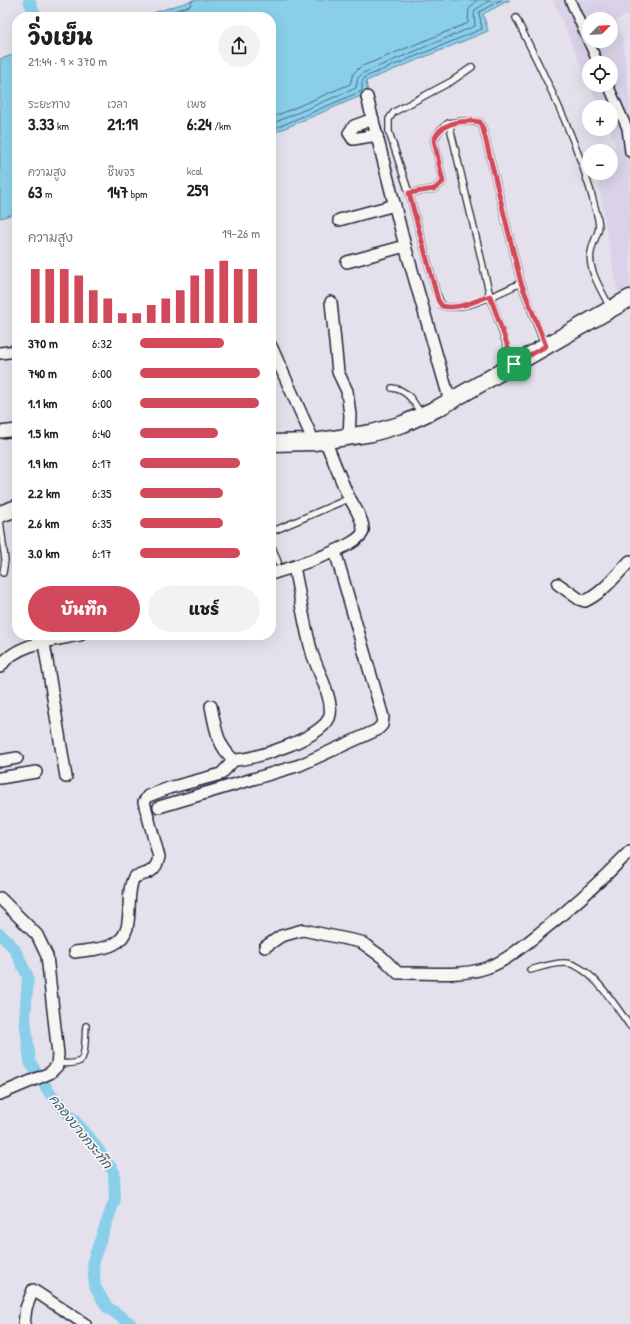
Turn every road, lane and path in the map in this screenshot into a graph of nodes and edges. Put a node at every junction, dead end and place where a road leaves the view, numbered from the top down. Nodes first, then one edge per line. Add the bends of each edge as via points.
1 (570, 0) edge
2 (516, 18) dead end
3 (595, 56) edge
4 (472, 67) dead end
5 (611, 92) edge
6 (367, 97) dead end
7 (373, 119) junction
8 (449, 124) junction
9 (377, 135) junction
10 (630, 152) edge
11 (409, 193) junction
12 (395, 205) junction
13 (339, 220) dead end
14 (405, 246) junction
15 (347, 262) dead end
16 (521, 283) junction
17 (490, 296) junction
18 (630, 298) edge
19 (331, 302) dead end
20 (610, 309) junction
21 (546, 346) junction
22 (12, 352) edge
23 (0, 353) edge
24 (276, 356) edge
25 (514, 364) junction
26 (392, 388) dead end
27 (450, 401) junction
28 (422, 416) junction
29 (12, 431) edge
30 (0, 432) edge
31 (349, 437) junction
32 (320, 441) junction
33 (276, 443) edge
34 (350, 498) junction
35 (12, 510) edge
36 (0, 514) edge
37 (0, 520) edge
38 (276, 530) edge
39 (335, 551) junction
40 (276, 557) edge
41 (630, 561) edge
42 (278, 562) dead end
43 (294, 567) junction
44 (276, 572) edge
45 (3, 573) dead end
46 (558, 584) dead end
47 (58, 640) edge
48 (44, 643) junction
49 (0, 667) edge
50 (211, 706) dead end
51 (17, 758) dead end
52 (234, 760) junction
53 (0, 761) edge
54 (36, 772) dead end
55 (66, 777) dead end
56 (0, 778) edge
57 (159, 807) dead end
58 (630, 851) edge
59 (0, 898) edge
60 (265, 948) dead end
61 (75, 952) dead end
62 (530, 970) dead end
63 (86, 1026) dead end
64 (630, 1026) edge
65 (57, 1063) junction
66 (0, 1094) edge
67 (24, 1324) edge
68 (85, 1324) edge

1 - 3 street
2 - 20 lane via 556,99 577,151 600,227 591,252 591,264
4 - 11 lane via 452,81 394,112 389,119 388,132
5 - 10 street via 627,128
6 - 7 street
7 - 9 street
7 - 9 street via 354,126 349,133 353,139
8 - 11 lane via 440,130 434,140 443,182 434,189
8 - 16 lane via 480,122
8 - 17 lane
9 - 12 street
11 - 17 lane via 442,306 461,306
12 - 13 street
12 - 14 street
14 - 15 street
14 - 27 street
16 - 17 lane
16 - 21 lane
17 - 25 lane
18 - 20 main road
19 - 31 street via 338,372 347,391
20 - 21 main road
21 - 25 main road
22 - 23 street
24 - 32 street
25 - 27 main road
26 - 28 lane via 406,392
27 - 28 main road
28 - 31 main road via 389,428
29 - 30 street
31 - 32 main road
32 - 33 main road
32 - 34 street
34 - 38 lane
34 - 39 street via 362,522 363,531 359,539
35 - 36 main road
37 - 45 lane via 4,540
39 - 43 street
39 - 57 street via 383,717 382,725 377,730 300,765
40 - 42 lane
41 - 46 street via 602,590 585,601
43 - 44 street
43 - 52 street via 307,632 328,698 330,715 311,736 254,757
47 - 48 street
48 - 49 street via 20,651 4,661
48 - 55 street
50 - 52 street via 218,738 224,750
51 - 53 street
52 - 61 street via 221,774 148,796 144,802 159,857 157,866 149,874 134,877 130,885 128,931 123,939 113,945
54 - 56 street
58 - 60 street via 595,888 552,924 508,957 485,969 448,974 398,973 361,942 303,930 281,936
59 - 65 street via 37,934 47,956
62 - 64 lane via 558,963 576,966 588,973 602,988
63 - 65 lane via 83,1056 80,1061
65 - 66 street via 50,1073
67 - 68 street via 26,1308 33,1290

